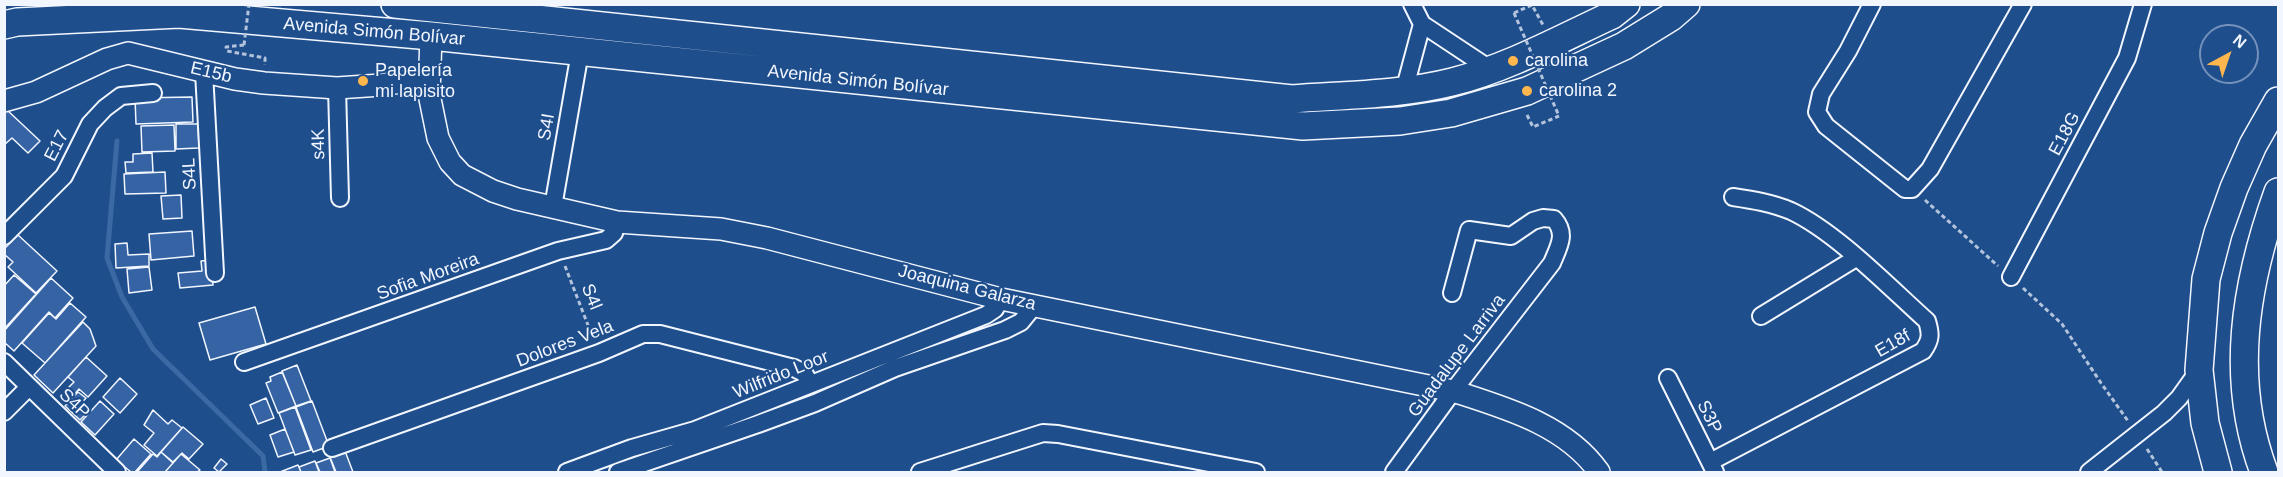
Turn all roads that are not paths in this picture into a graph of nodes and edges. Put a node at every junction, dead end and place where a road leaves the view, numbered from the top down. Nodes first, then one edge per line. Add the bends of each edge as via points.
1 (395, 4) edge
2 (1412, 4) edge
3 (1626, 4) edge
4 (1686, 4) edge
5 (1872, 4) edge
6 (2023, 4) edge
7 (2143, 4) edge
8 (429, 7) edge
9 (1422, 24) junction
10 (4, 25) edge
11 (431, 36) junction
12 (580, 52) junction
13 (1490, 69) junction
14 (204, 72) junction
15 (428, 78) junction
16 (338, 88) junction
17 (1404, 91) junction
18 (153, 93) dead end
19 (4, 101) edge
20 (2278, 101) edge
21 (2278, 192) edge
22 (1733, 197) dead end
23 (340, 198) dead end
24 (553, 207) junction
25 (617, 222) junction
26 (4, 236) edge
27 (1856, 258) junction
28 (215, 273) dead end
29 (2011, 277) road end
30 (1452, 293) dead end
31 (1001, 299) junction
32 (1034, 306) junction
33 (1761, 316) dead end
34 (4, 362) edge
35 (244, 362) dead end
36 (2199, 370) junction
37 (1668, 378) dead end
38 (810, 383) junction
39 (29, 387) junction
40 (1453, 391) junction
41 (4, 412) edge
42 (332, 448) dead end
43 (1713, 467) edge
44 (117, 472) edge
45 (567, 472) edge
46 (618, 472) edge
47 (920, 472) edge
48 (1256, 472) edge
49 (1394, 472) edge
50 (1599, 472) edge
51 (2089, 472) edge
52 (2218, 472) edge
53 (2264, 472) edge

1 - 8 highway, Avenida Simón Bolívar
2 - 9 street
3 - 13 highway, Avenida Simón Bolívar via 1612,15
4 - 12 highway, Avenida Simón Bolívar via 1624,46 1516,95 1451,113 1400,121 1303,126
5 - 6 street via 1821,94 1817,112 1826,126 1905,189 1912,189 1930,169
7 - 29 street, E18G via 2127,58
8 - 17 highway, Avenida Simón Bolívar via 1292,99
9 - 13 street
9 - 17 street
10 - 11 highway, Avenida Simón Bolívar via 179,14
11 - 12 highway, Avenida Simón Bolívar
11 - 15 street, Joaquina Galarza
12 - 24 street, S4I
13 - 17 highway, Avenida Simón Bolívar via 1452,82
14 - 16 street, E15b via 264,83
14 - 19 street, E15b via 128,53 36,92
14 - 28 street, S4L
15 - 16 street, E15b
15 - 24 street, Joaquina Galarza via 438,138 450,162 472,182
16 - 23 street, s4K
18 - 26 street, E17 via 121,96 105,108 90,124 64,176
20 - 36 highway via 2253,145 2218,233 2205,279
21 - 53 highway via 2247,304 2243,356 2250,427
22 - 27 street, E18f via 1793,212
24 - 25 street, Joaquina Galarza
25 - 31 street, Joaquina Galarza via 721,229 767,238
25 - 35 street, Sofia Moreira via 614,233 606,240 558,251
27 - 33 street
27 - 43 street, E18f via 1927,321 1930,341 1923,351
30 - 40 street, Guadalupe Larriva via 1469,230 1511,236 1533,221 1550,218 1559,225 1561,240 1552,263
31 - 32 street, Joaquina Galarza
31 - 38 street, Wilfrido Loor via 986,315
32 - 40 street, Joaquina Galarza
32 - 46 street, Wilfrido Loor via 1021,322 1005,330 895,368 758,424
34 - 39 street, S4P
36 - 51 street via 2164,413
36 - 52 highway via 2205,423
37 - 43 street, S3P
38 - 42 street, Dolores Vela via 804,373 794,368 643,334
38 - 45 street, Wilfrido Loor via 695,430
39 - 41 street
39 - 44 street, S4P
40 - 49 street, Guadalupe Larriva
40 - 50 street, Joaquina Galarza via 1543,426 1587,457
47 - 48 street via 1043,433

